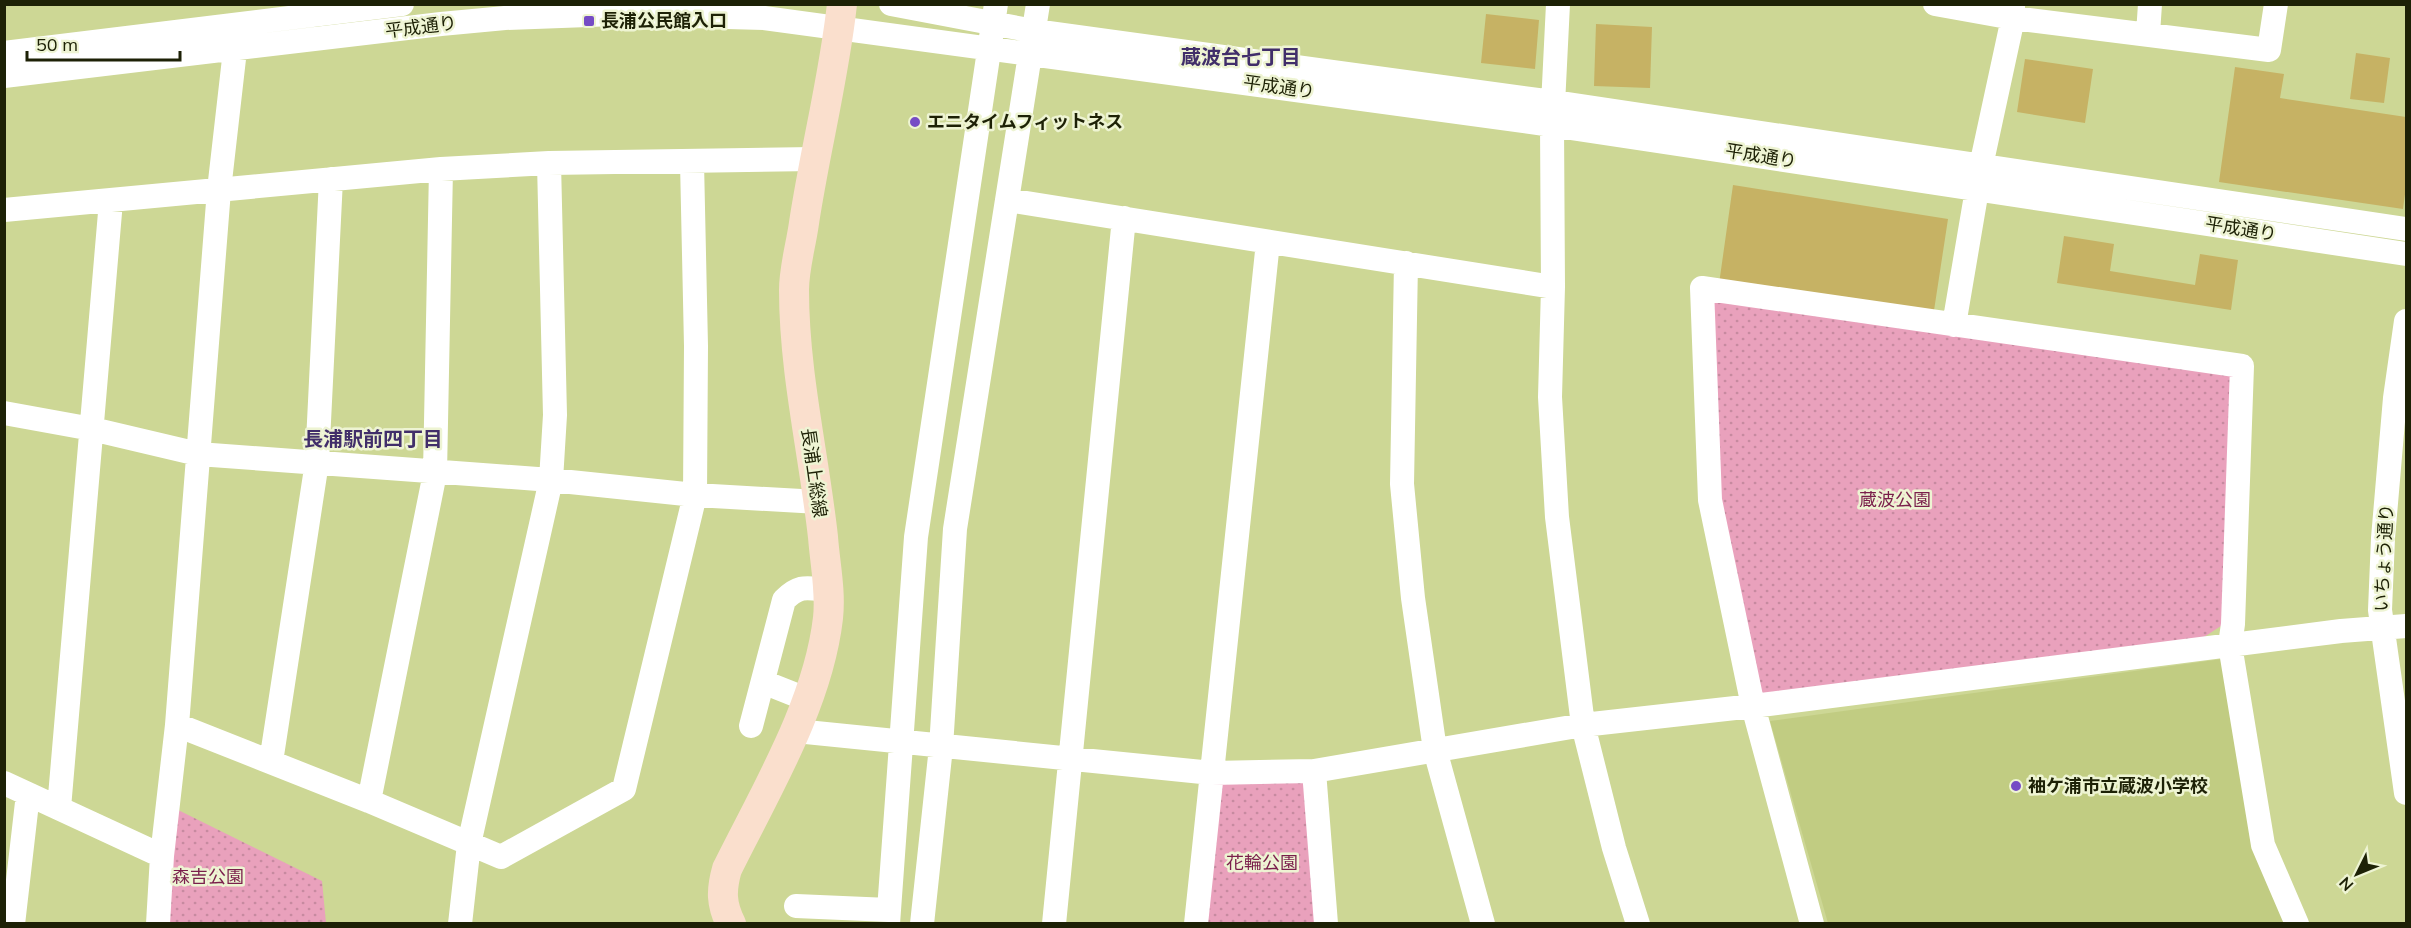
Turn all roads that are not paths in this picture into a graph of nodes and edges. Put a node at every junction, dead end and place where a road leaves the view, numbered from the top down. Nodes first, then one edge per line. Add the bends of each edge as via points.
1 (402, 4) edge
2 (891, 4) edge
3 (1038, 4) edge
4 (1558, 4) edge
5 (1935, 4) edge
6 (2150, 4) edge
7 (2276, 4) edge
8 (2013, 11) edge
9 (995, 14) edge
10 (840, 17) edge
11 (233, 25) junction
12 (2148, 34) junction
13 (1033, 42) junction
14 (990, 48) junction
15 (235, 50) junction
16 (4, 53) edge
17 (4, 76) edge
18 (1552, 113) junction
19 (814, 159) junction
20 (692, 162) junction
21 (549, 163) junction
22 (441, 169) junction
23 (1979, 177) junction
24 (331, 179) junction
25 (219, 190) junction
26 (1007, 200) junction
27 (111, 201) junction
28 (5, 215) edge
29 (1124, 218) junction
30 (2406, 229) edge
31 (1268, 242) junction
32 (2406, 254) edge
33 (1406, 263) junction
34 (1553, 287) junction
35 (2406, 321) edge
36 (1954, 325) junction
37 (4, 413) edge
38 (92, 429) junction
39 (198, 454) junction
40 (317, 462) junction
41 (435, 473) junction
42 (551, 480) junction
43 (695, 495) junction
44 (819, 502) junction
45 (828, 590) junction
46 (2406, 626) edge
47 (2381, 627) junction
48 (2230, 645) junction
49 (763, 682) junction
50 (806, 699) junction
51 (1753, 706) junction
52 (1583, 724) junction
53 (177, 725) junction
54 (751, 726) dead end
55 (796, 730) junction
56 (902, 742) junction
57 (941, 747) junction
58 (1435, 750) junction
59 (1070, 759) junction
60 (271, 762) junction
61 (1314, 771) junction
62 (1212, 773) junction
63 (4, 783) edge
64 (2406, 793) edge
65 (28, 794) junction
66 (369, 801) junction
67 (59, 808) junction
68 (469, 844) junction
69 (162, 856) junction
70 (796, 906) dead end
71 (889, 917) edge
72 (13, 924) edge
73 (158, 924) edge
74 (460, 924) edge
75 (731, 924) edge
76 (922, 924) edge
77 (1054, 924) edge
78 (1196, 924) edge
79 (1326, 924) edge
80 (1483, 924) edge
81 (1638, 924) edge
82 (1812, 924) edge
83 (2297, 924) edge

1 - 11 street, 平成通り
2 - 9 street, 平成通り
3 - 13 street
4 - 18 street
5 - 8 street
6 - 12 street
7 - 12 street via 2269,51
8 - 12 street
8 - 23 street
9 - 13 street, 平成通り
9 - 14 street
10 - 14 street, 平成通り
10 - 15 street, 平成通り via 615,14 505,18
10 - 19 main road, 長浦上総線
11 - 15 street
11 - 16 street, 平成通り
13 - 14 street, 平成通り
13 - 18 street, 平成通り
13 - 26 street
14 - 56 street via 916,537
15 - 17 street, 平成通り
15 - 25 street
18 - 23 street, 平成通り
18 - 34 street
19 - 20 street
19 - 44 main road, 長浦上総線 via 794,287 795,335
20 - 21 street
20 - 43 street
21 - 22 street
21 - 42 street via 555,415
22 - 24 street
22 - 41 street
23 - 30 street, 平成通り
23 - 32 street, 平成通り
23 - 36 street
24 - 25 street
24 - 40 street
25 - 27 street
25 - 39 street
26 - 29 street
26 - 57 street via 955,529
27 - 28 street
27 - 38 street
29 - 31 street
29 - 59 street
31 - 33 street
31 - 62 street
33 - 34 street
33 - 58 street via 1401,484
34 - 52 street via 1550,398 1557,517
35 - 47 street, いちょう通り via 2383,538
36 - 48 street via 2242,366
36 - 51 street via 1702,288 1710,500
37 - 38 street
38 - 39 street
38 - 67 street
39 - 40 street
39 - 53 street
40 - 41 street
40 - 60 street
41 - 42 street
41 - 66 street
42 - 43 street
42 - 68 street
43 - 44 street
43 - 68 street via 624,789 501,857
44 - 45 main road, 長浦上総線
45 - 49 street via 803,587 784,600
45 - 50 main road, 長浦上総線 via 828,618
46 - 47 street
47 - 48 street
47 - 64 street, いちょう通り
48 - 51 street
48 - 83 street via 2263,845
49 - 50 street
49 - 54 street
50 - 55 main road, 長浦上総線
51 - 52 street
51 - 82 street
52 - 58 street
52 - 81 street
53 - 60 street
53 - 69 street
55 - 56 street
55 - 75 main road, 長浦上総線 via 727,869 723,907
56 - 57 street
56 - 71 street
57 - 59 street
57 - 76 street
58 - 61 street
58 - 80 street
59 - 62 street
59 - 77 street
60 - 66 street
61 - 62 street
61 - 79 street
62 - 78 street
63 - 65 street
65 - 67 street
65 - 72 street
66 - 68 street
67 - 69 street
68 - 74 street
69 - 73 street
70 - 71 street

